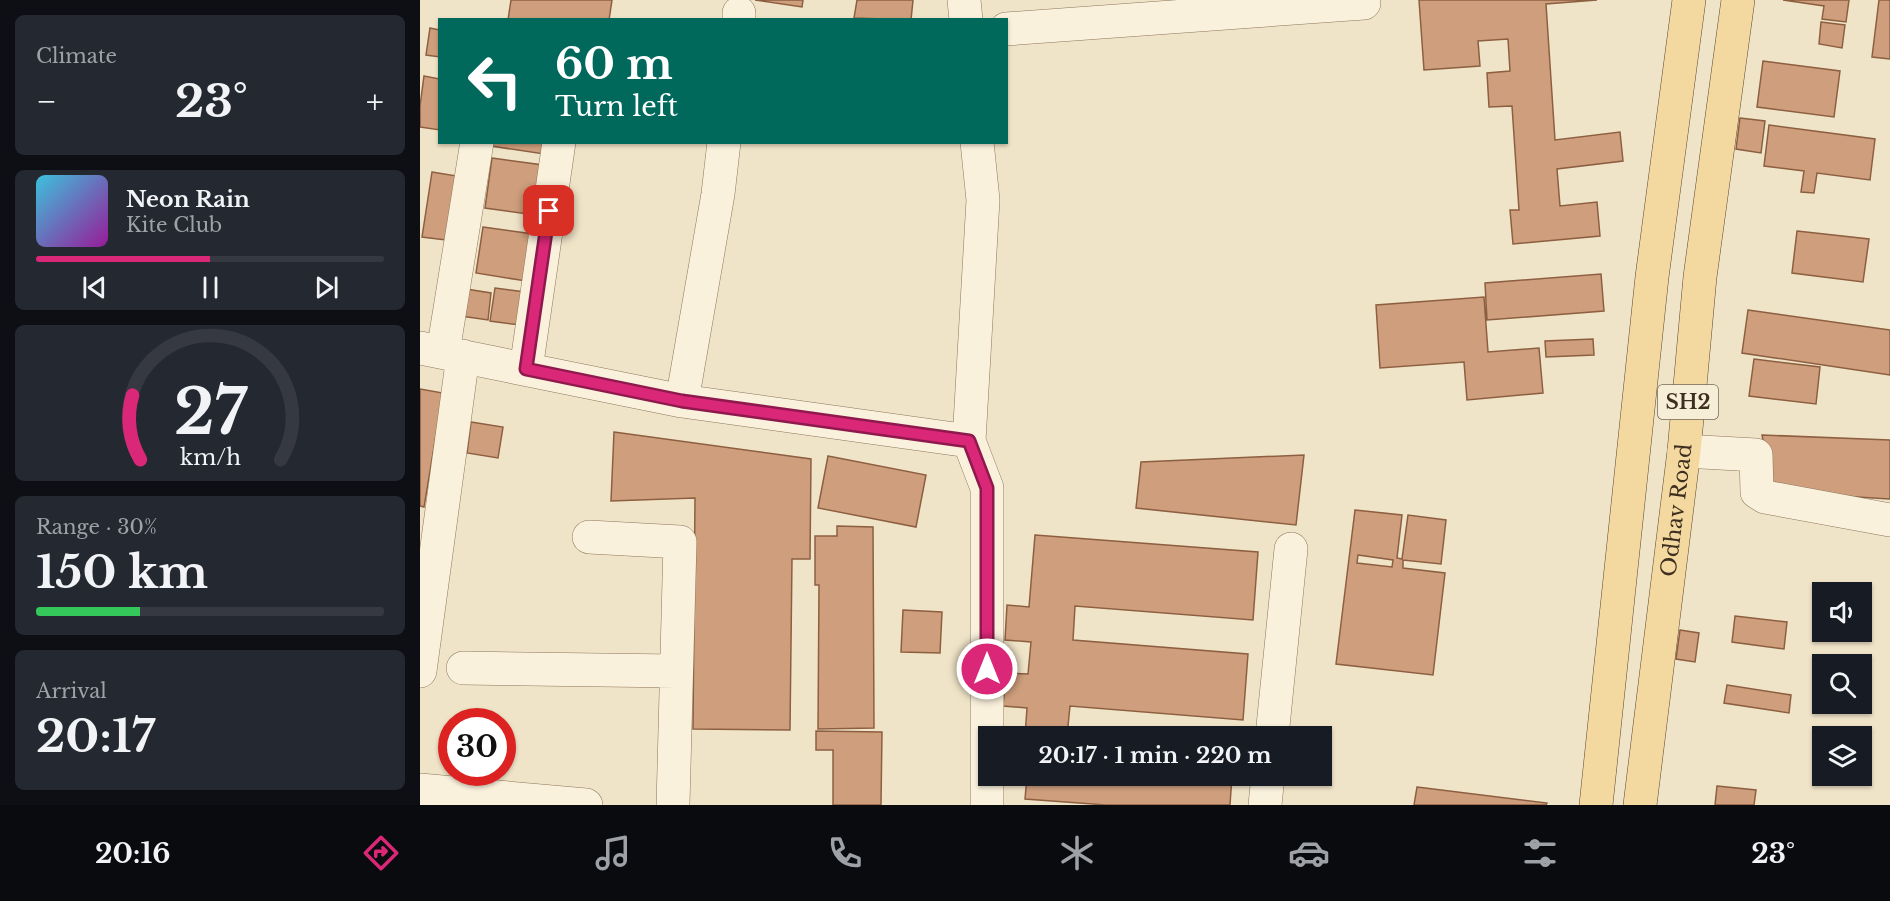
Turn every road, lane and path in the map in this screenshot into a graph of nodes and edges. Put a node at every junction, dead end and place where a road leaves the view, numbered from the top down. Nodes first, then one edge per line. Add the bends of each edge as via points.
1 (964, 0) edge
2 (1689, 0) edge
3 (1738, 0) edge
4 (1364, 3) dead end
5 (966, 18) edge
6 (1008, 29) edge
7 (477, 144) edge
8 (560, 144) edge
9 (724, 144) edge
10 (977, 144) edge
11 (442, 352) edge
12 (526, 369) junction
13 (682, 401) junction
14 (969, 441) junction
15 (1684, 451) junction
16 (430, 517) edge
17 (1890, 520) edge
18 (589, 537) dead end
19 (1291, 549) dead end
20 (421, 650) edge
21 (463, 668) dead end
22 (676, 671) junction
23 (1273, 726) edge
24 (1267, 786) edge
25 (420, 790) edge
26 (586, 805) edge
27 (673, 805) edge
28 (987, 805) edge
29 (1266, 805) edge
30 (1596, 805) edge
31 (1640, 805) edge

1 - 5 street
2 - 30 main road, SH2 via 1651,289
3 - 15 main road, Odhav Road / SH2 via 1700,277
4 - 6 street
7 - 11 street
8 - 12 street
9 - 13 street
10 - 14 street via 982,200
11 - 12 street
11 - 16 street
12 - 13 street
13 - 14 street
14 - 28 street via 987,488
15 - 17 street via 1755,455 1757,492 1766,497
15 - 31 main road, Odhav Road / SH2
16 - 20 street
18 - 22 street via 680,542
19 - 23 street
21 - 22 street
22 - 27 street
24 - 29 street
25 - 26 street

